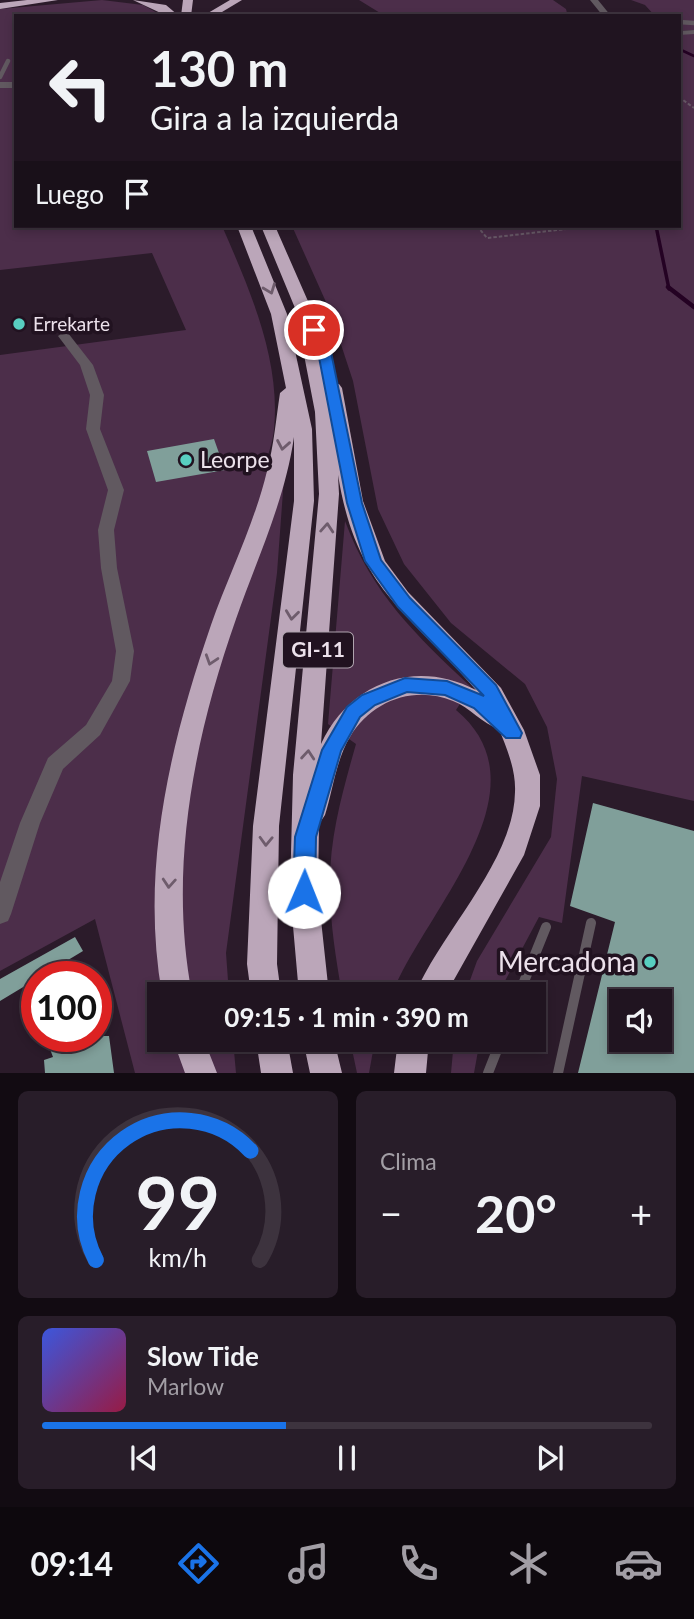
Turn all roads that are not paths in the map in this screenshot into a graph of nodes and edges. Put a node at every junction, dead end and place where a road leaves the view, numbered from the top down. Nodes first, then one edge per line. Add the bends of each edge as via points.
1 (20, 0) edge
2 (53, 0) edge
3 (138, 0) edge
4 (229, 0) edge
5 (237, 0) edge
6 (594, 0) edge
7 (0, 5) edge
8 (171, 14) edge
9 (212, 14) edge
10 (605, 14) edge
11 (8, 61) dead end
12 (0, 77) edge
13 (245, 228) edge
14 (269, 228) edge
15 (303, 308) junction
16 (64, 336) dead end
17 (292, 377) junction
18 (513, 733) junction
19 (305, 837) junction
20 (5, 884) edge
21 (0, 914) edge
22 (591, 923) dead end
23 (546, 927) dead end
24 (176, 982) edge
25 (264, 982) edge
26 (313, 982) edge
27 (436, 982) edge
28 (524, 982) edge
29 (193, 1052) edge
30 (413, 1052) edge
31 (496, 1052) edge
32 (201, 1073) edge
33 (410, 1073) edge
34 (488, 1073) edge
35 (558, 1073) edge

1 - 7 highway
2 - 7 highway
3 - 8 highway
4 - 9 highway
5 - 9 highway
6 - 10 street
11 - 12 lane
13 -> 17 highway, GI-11 via 279,314
14 - 15 highway, GI-11
15 - 18 highway via 325,352 355,503 373,561 404,602 490,690
19 -> 15 highway, GI-11 via 329,494 324,412
16 - 20 street via 86,365 97,395 93,429 116,490 106,530 125,651 121,681 93,730 55,764
17 -> 24 highway via 282,452 203,682 175,808 167,905
17 -> 25 highway, GI-11 via 303,429 304,501 270,777
18 - 19 highway via 481,702 447,688 405,685 386,691 354,712 342,729 331,750
18 - 27 highway via 527,771 524,818 511,852
19 - 26 highway, GI-11 via 304,892
20 - 21 street
22 - 35 lane
23 - 28 lane
29 - 32 highway
30 - 33 highway
31 - 34 lane

